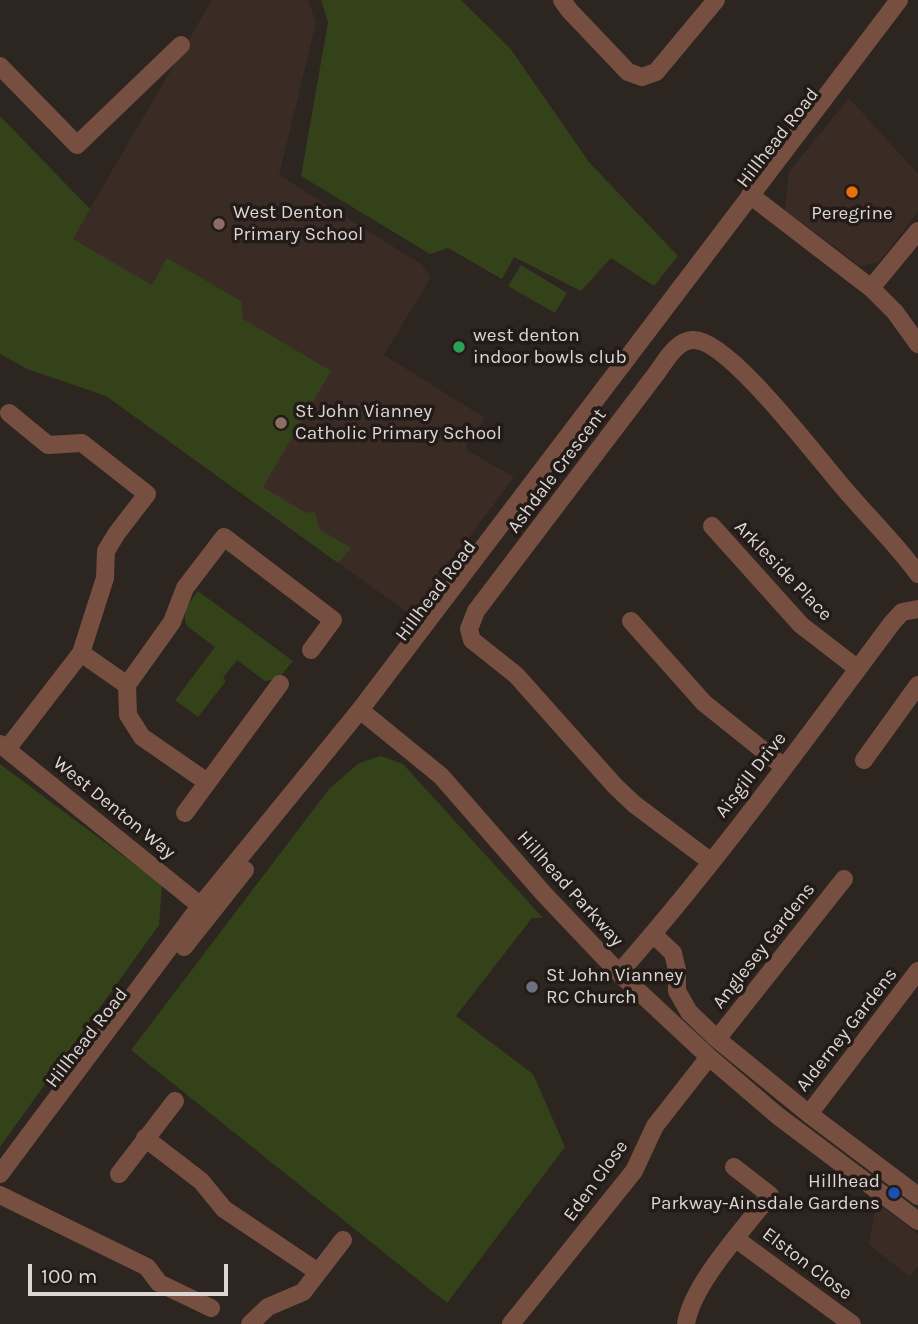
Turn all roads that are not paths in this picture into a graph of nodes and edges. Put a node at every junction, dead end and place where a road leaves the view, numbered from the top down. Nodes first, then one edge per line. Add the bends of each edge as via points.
1 (562, 0) edge
2 (716, 0) edge
3 (899, 0) edge
4 (181, 45) dead end
5 (0, 66) edge
6 (753, 197) junction
7 (918, 231) edge
8 (871, 288) junction
9 (918, 344) edge
10 (9, 414) dead end
11 (712, 526) dead end
12 (918, 574) edge
13 (918, 603) edge
14 (918, 609) edge
15 (631, 621) dead end
16 (311, 650) dead end
17 (81, 653) junction
18 (858, 668) junction
19 (280, 684) dead end
20 (127, 685) junction
21 (918, 685) edge
22 (364, 712) junction
23 (4, 747) edge
24 (864, 760) dead end
25 (784, 768) junction
26 (207, 782) junction
27 (184, 813) dead end
28 (710, 861) junction
29 (844, 879) dead end
30 (205, 909) junction
31 (653, 934) junction
32 (918, 971) edge
33 (619, 973) junction
34 (717, 1039) junction
35 (709, 1057) junction
36 (175, 1101) dead end
37 (809, 1114) junction
38 (145, 1138) junction
39 (733, 1167) dead end
40 (119, 1174) dead end
41 (0, 1175) edge
42 (915, 1186) edge
43 (0, 1195) edge
44 (918, 1222) edge
45 (736, 1238) junction
46 (343, 1240) dead end
47 (318, 1272) junction
48 (211, 1308) dead end
49 (250, 1324) edge
50 (511, 1324) edge
51 (686, 1324) edge
52 (852, 1324) edge

1 - 2 street via 628,72 642,77 656,72
3 - 6 street, Hillhead Road
4 - 5 street via 77,145
6 - 8 street
6 - 22 street, Hillhead Road
7 - 8 street
8 - 9 street
10 - 17 street via 48,445 82,443 148,495 106,551 105,578
11 - 18 street, Arkleside Place via 801,625
12 - 28 street, Ashdale Crescent via 786,417 740,369 698,339 680,344 476,611 469,629 472,640 516,675 615,786
13 - 14 street
14 - 18 street, Aisgill Drive via 902,612
15 - 25 street via 704,704
16 - 20 street via 333,620 223,537 185,588 172,622
17 - 20 street
17 - 23 street
18 - 25 street, Aisgill Drive
19 - 26 street
20 - 26 street via 128,715 142,737
21 - 24 street
22 - 30 street, Hillhead Road
22 - 33 street, Hillhead Parkway via 441,776
23 - 30 street, West Denton Way
25 - 28 street, Aisgill Drive
26 - 27 street
28 - 31 street, Aisgill Drive
29 - 34 street, Anglesey Gardens
30 - 41 street, Hillhead Road
31 - 33 street, Aisgill Drive
31 - 34 street via 673,953 677,991 689,1012
32 - 37 street, Alderney Gardens
33 - 35 street, Hillhead Parkway
34 - 37 street
35 - 44 street, Hillhead Parkway via 778,1116
35 - 50 street, Eden Close via 655,1126 634,1171
36 - 38 street
37 - 42 street
38 - 40 street
38 - 47 street via 201,1181 224,1209
39 - 45 street, Elston Close via 770,1195
43 - 48 street via 147,1267 159,1283
45 - 51 street, Elston Close via 696,1291
45 - 52 street, Elston Close
46 - 47 street
47 - 49 street via 303,1292 268,1307

